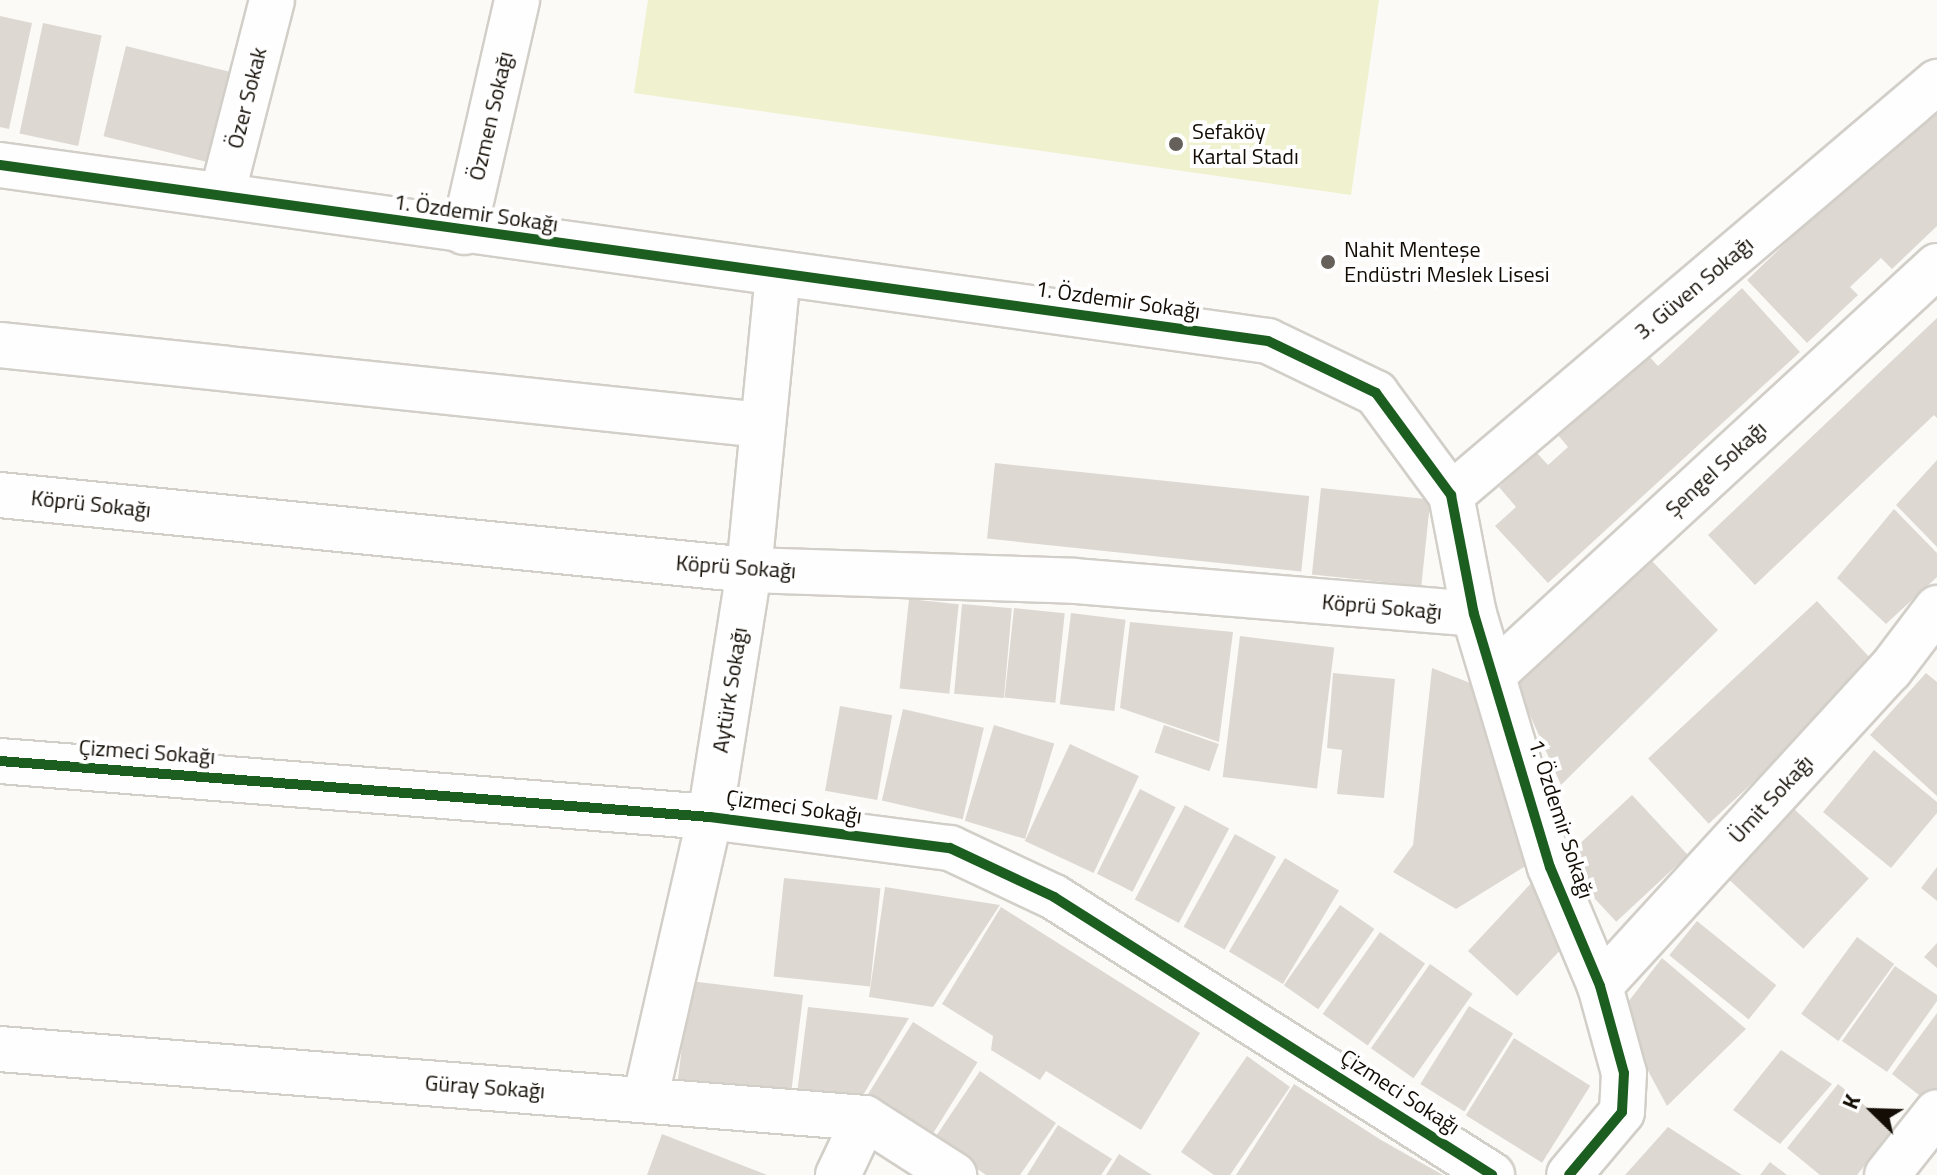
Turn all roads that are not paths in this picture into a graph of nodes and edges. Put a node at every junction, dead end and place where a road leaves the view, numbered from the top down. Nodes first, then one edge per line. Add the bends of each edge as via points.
1 (272, 0) edge
2 (517, 0) edge
3 (1937, 82) edge
4 (0, 165) edge
5 (222, 195) junction
6 (464, 232) junction
7 (1937, 266) edge
8 (778, 274) junction
9 (0, 345) edge
10 (763, 425) junction
11 (0, 495) edge
12 (1451, 495) junction
13 (749, 570) junction
14 (1937, 608) edge
15 (1474, 614) junction
16 (1495, 673) junction
17 (0, 761) edge
18 (710, 817) junction
19 (1600, 986) junction
20 (0, 1049) edge
21 (645, 1100) junction
22 (1937, 1112) edge
23 (865, 1118) junction
24 (838, 1175) edge
25 (954, 1175) edge
26 (1492, 1175) edge
27 (1569, 1175) edge
28 (1887, 1175) edge

1 - 5 street, Özer Sokak
2 - 6 street, Özmen Sokağı
3 - 12 street, 3. Güven Sokağı
4 - 5 street, 1. Özdemir Sokağı
5 - 6 street, 1. Özdemir Sokağı
6 - 8 street, 1. Özdemir Sokağı
7 - 16 street, Şengel Sokağı
8 - 10 street, Aytürk Sokağı
8 - 12 street, 1. Özdemir Sokağı via 1268,341 1376,393
9 - 10 street
10 - 13 street, Aytürk Sokağı
11 - 13 street, Köprü Sokağı
12 - 15 street, 1. Özdemir Sokağı
13 - 15 street, Köprü Sokağı via 1074,581
13 - 18 street, Aytürk Sokağı
14 - 19 street, Ümit Sokağı via 1890,670
15 - 16 street, 1. Özdemir Sokağı
16 - 19 street, 1. Özdemir Sokağı via 1550,867
17 - 18 street, Çizmeci Sokağı
18 - 21 street, Aytürk Sokağı
18 - 26 street, Çizmeci Sokağı via 950,848 1054,897
19 - 27 street, 1. Özdemir Sokağı via 1624,1073 1622,1112
20 - 21 street, Güray Sokağı
21 - 23 street, Güray Sokağı
22 - 28 street
23 - 24 street
23 - 25 street, Güray Sokağı

